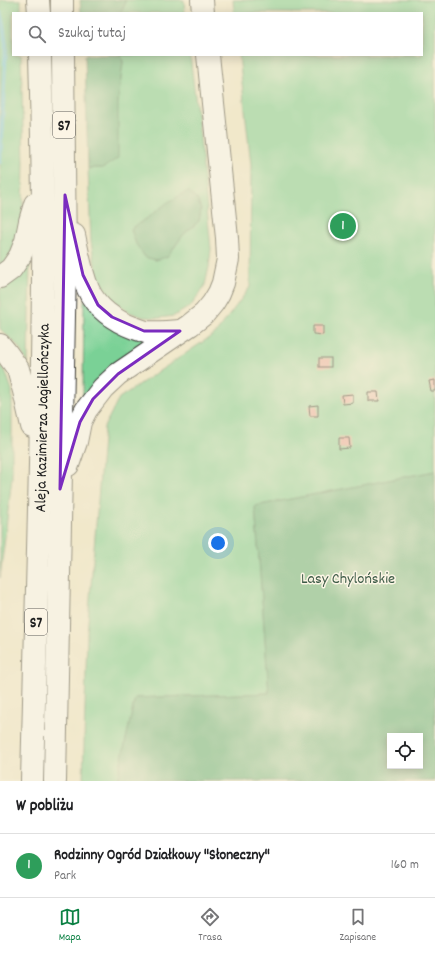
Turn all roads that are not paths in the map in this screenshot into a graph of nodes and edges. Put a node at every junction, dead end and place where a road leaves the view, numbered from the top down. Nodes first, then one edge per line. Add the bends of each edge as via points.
1 (38, 0) edge
2 (62, 0) edge
3 (202, 0) edge
4 (39, 12) edge
5 (62, 12) edge
6 (203, 12) edge
7 (40, 56) edge
8 (64, 56) edge
9 (208, 56) edge
10 (43, 180) junction
11 (65, 195) junction
12 (0, 278) edge
13 (180, 331) junction
14 (0, 345) edge
15 (40, 462) junction
16 (60, 489) junction
17 (32, 781) edge
18 (55, 781) edge

1 - 4 highway
2 - 5 highway
3 - 6 highway
7 - 10 highway, Aleja Kazimierza Jagiellończyka / S7
8 - 11 highway, Aleja Kazimierza Jagiellończyka / S7
9 - 13 highway via 228,259 224,283 213,303 204,314
10 - 12 highway via 20,256 11,269
10 - 15 highway, Aleja Kazimierza Jagiellończyka / S7
11 - 13 highway via 83,275 88,290 98,305 112,317 144,332
11 - 16 highway, Aleja Kazimierza Jagiellończyka / S7
13 - 16 highway via 118,374 93,399 80,422
14 - 15 highway via 18,368
15 - 17 highway, Aleja Kazimierza Jagiellończyka / S7
16 - 18 highway, Aleja Kazimierza Jagiellończyka / S7

